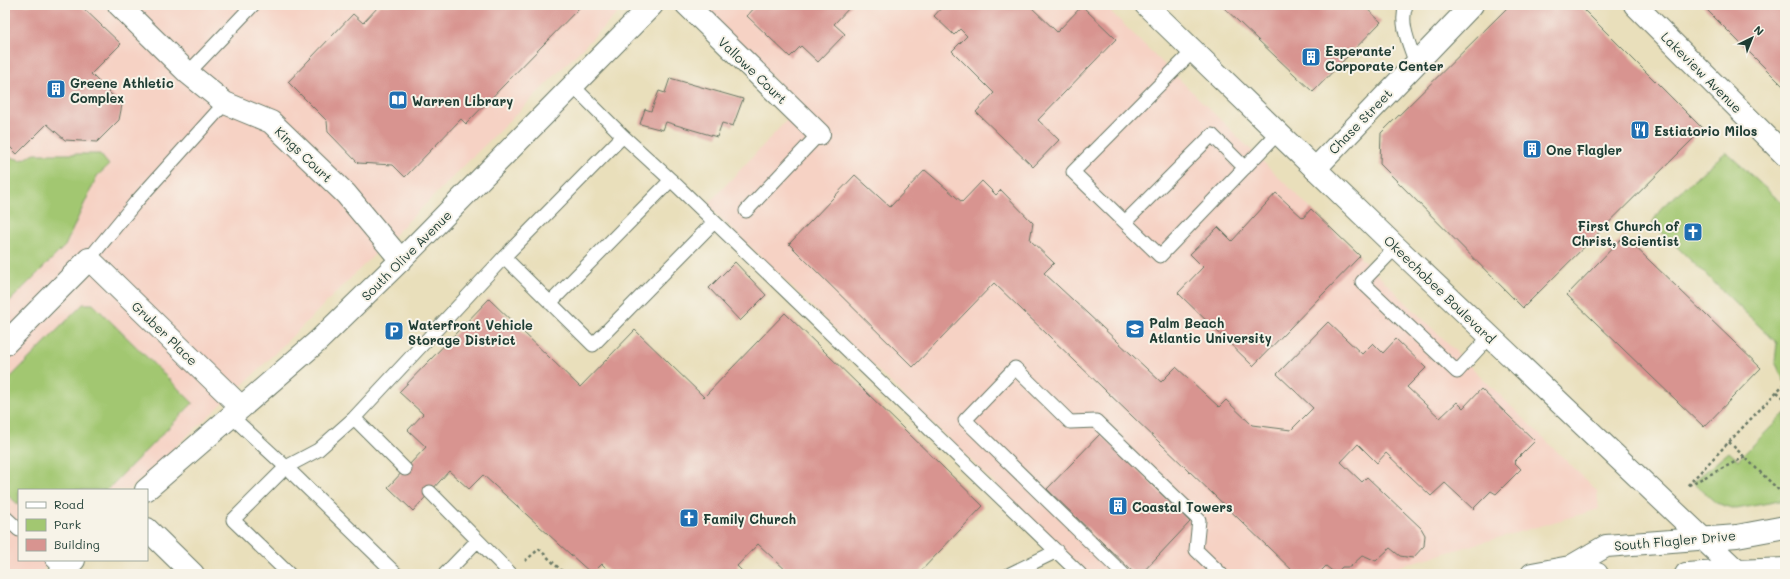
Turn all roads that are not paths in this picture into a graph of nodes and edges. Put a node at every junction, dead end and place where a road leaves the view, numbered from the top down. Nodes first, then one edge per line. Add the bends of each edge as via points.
1 (118, 5) edge
2 (253, 5) edge
3 (652, 5) edge
4 (687, 5) edge
5 (1146, 5) edge
6 (1406, 5) edge
7 (1472, 5) edge
8 (1635, 5) edge
9 (1193, 51) junction
10 (1416, 64) junction
11 (188, 73) junction
12 (573, 86) junction
13 (225, 103) junction
14 (1278, 133) junction
15 (819, 134) joint
16 (623, 136) junction
17 (1785, 155) edge
18 (1245, 168) junction
19 (1315, 169) junction
20 (671, 180) junction
21 (746, 211) dead end
22 (714, 222) junction
23 (1125, 222) junction
24 (1396, 247) junction
25 (504, 257) junction
26 (89, 259) junction
27 (401, 260) junction
28 (550, 303) junction
29 (1490, 336) junction
30 (5, 344) edge
31 (236, 412) junction
32 (354, 418) junction
33 (286, 467) junction
34 (405, 469) dead end
35 (147, 489) edge
36 (430, 492) dead end
37 (5, 517) edge
38 (1785, 526) edge
39 (18, 529) edge
40 (148, 530) edge
41 (1701, 539) junction
42 (477, 541) junction
43 (1057, 551) junction
44 (1570, 567) junction
45 (516, 569) edge
46 (1785, 569) edge
47 (1737, 571) junction
48 (193, 574) edge
49 (288, 574) edge
50 (396, 574) edge
51 (445, 574) edge
52 (1010, 574) edge
53 (1080, 574) edge
54 (1123, 574) edge
55 (1221, 574) edge
56 (1532, 574) edge
57 (1597, 574) edge
58 (1686, 574) edge

1 - 11 street, Kings Court
2 - 11 lane
3 - 12 street, South Olive Avenue
4 - 15 street, Vallowe Court
5 - 9 street, Okeechobee Boulevard
6 - 10 lane via 1403,14 1404,30
7 - 10 street, Chase Street
8 - 17 street, Lakeview Avenue
9 - 14 street, Okeechobee Boulevard
9 - 23 lane via 1073,172
10 - 19 street, Chase Street
11 - 13 street, Kings Court
12 - 16 lane
12 - 27 street, South Olive Avenue
13 - 26 lane
13 - 27 street, Kings Court via 271,122 346,194
14 - 18 lane
14 - 19 street, Okeechobee Boulevard
15 - 21 lane
16 - 20 lane
16 - 25 lane
18 - 23 lane via 1212,135
18 - 23 lane via 1160,256
19 - 24 street, Okeechobee Boulevard
20 - 22 lane
20 - 28 lane
22 - 28 lane via 593,345
22 - 43 lane
24 - 29 street, Okeechobee Boulevard
24 - 29 lane via 1362,282 1457,372
25 - 28 lane
25 - 32 lane
26 - 30 street
26 - 31 street, Gruber Place
27 - 31 street, South Olive Avenue via 318,341
29 - 41 street, Okeechobee Boulevard
31 - 33 lane
31 - 35 street, South Olive Avenue
32 - 33 lane via 318,450
32 - 34 lane
33 - 49 lane via 233,520
33 - 50 lane
36 - 42 lane
37 - 39 lane
38 - 41 street, South Flagler Drive via 1737,536
40 - 48 street
41 - 44 street, South Flagler Drive via 1606,546
41 - 47 street, Okeechobee Boulevard
42 - 45 lane
42 - 51 lane
43 - 52 lane
43 - 53 lane
44 - 56 street, South Flagler Drive
44 - 57 street, South Flagler Drive
46 - 47 street
47 - 58 street
54 - 55 lane via 965,420 1015,368 1070,422 1096,421 1199,520 1196,550

